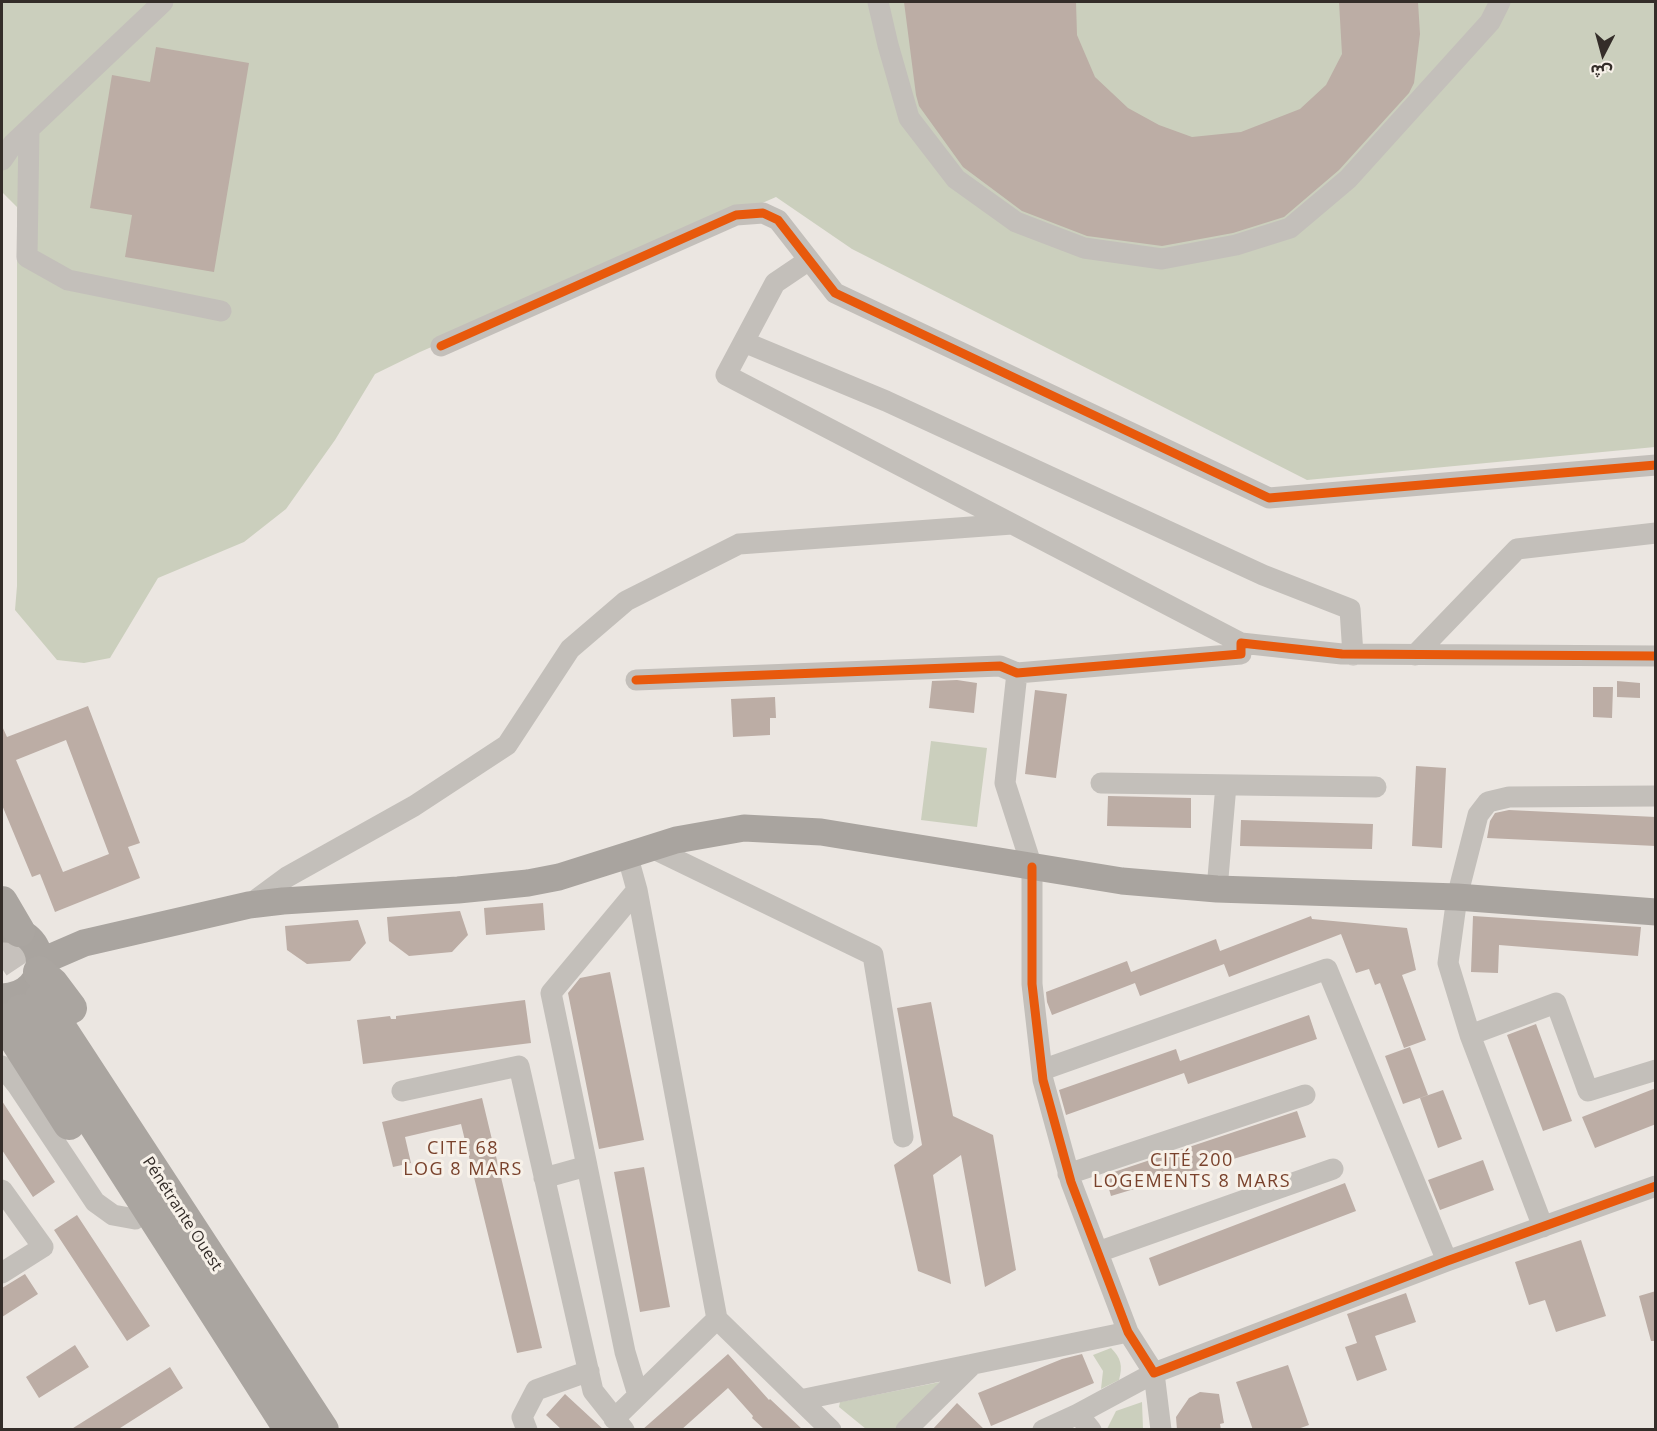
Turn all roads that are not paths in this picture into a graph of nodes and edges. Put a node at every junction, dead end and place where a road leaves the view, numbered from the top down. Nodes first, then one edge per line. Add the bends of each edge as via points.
1 (163, 2) edge
2 (878, 2) edge
3 (1500, 2) edge
4 (29, 130) junction
5 (2, 160) edge
6 (809, 260) junction
7 (221, 311) dead end
8 (744, 342) junction
9 (441, 346) dead end
10 (1656, 465) edge
11 (1012, 524) junction
12 (1656, 533) edge
13 (1241, 643) junction
14 (1353, 655) junction
15 (1415, 655) junction
16 (1656, 656) edge
17 (1017, 673) junction
18 (636, 680) dead end
19 (1101, 783) dead end
20 (1226, 785) junction
21 (1376, 787) dead end
22 (1656, 796) edge
23 (639, 851) junction
24 (1032, 867) junction
25 (1217, 889) junction
26 (637, 890) junction
27 (1457, 897) junction
28 (2, 902) edge
29 (249, 905) junction
30 (1656, 912) edge
31 (16, 932) edge
32 (84, 943) junction
33 (24, 993) edge
34 (1470, 1035) junction
35 (2, 1066) edge
36 (1042, 1070) junction
37 (1656, 1070) edge
38 (9, 1089) edge
39 (402, 1091) dead end
40 (1305, 1095) dead end
41 (903, 1137) dead end
42 (587, 1166) junction
43 (1333, 1170) dead end
44 (1068, 1174) junction
45 (544, 1178) junction
46 (1656, 1186) edge
47 (2, 1190) edge
48 (135, 1219) junction
49 (1543, 1227) junction
50 (1098, 1252) junction
51 (1447, 1261) junction
52 (204, 1271) junction
53 (2, 1272) edge
54 (717, 1319) junction
55 (1128, 1332) junction
56 (973, 1364) junction
57 (589, 1371) junction
58 (1154, 1373) junction
59 (638, 1395) junction
60 (800, 1400) junction
61 (1084, 1422) edge
62 (619, 1424) edge
63 (290, 1430) edge
64 (322, 1430) edge
65 (526, 1430) edge
66 (831, 1430) edge
67 (906, 1430) edge
68 (1043, 1430) edge
69 (1161, 1430) edge

1 - 4 street
2 - 3 street via 909,118 956,178 1016,222 1084,248 1162,260 1236,245 1290,228 1348,179 1490,22
4 - 5 street
4 - 7 street via 27,257 68,280
6 - 8 street via 775,283
6 - 9 street via 778,220 763,213 736,215
6 - 10 street via 835,293 1269,498
8 - 11 street via 726,375
8 - 14 street via 886,401 1263,575 1350,609
11 - 13 street
11 - 29 street via 739,544 626,601 594,628 570,649 507,745 414,806 287,877
12 - 15 street via 1517,549
13 - 14 street
13 - 17 street via 1241,654
14 - 15 street
15 - 16 street
17 - 18 street via 1000,666
17 - 24 street via 1005,783
19 - 20 street
20 - 21 street
20 - 25 street
22 - 27 street via 1509,797 1488,802 1478,815
23 - 24 main road via 744,828 779,829 821,832
23 - 26 street
23 - 29 main road via 528,883
23 - 41 street via 873,955
24 - 25 main road
24 - 36 street via 1032,984
25 - 27 main road
26 - 42 street via 552,993
26 - 54 street
27 - 30 main road
27 - 34 street via 1448,963
28 - 31 highway
29 - 32 main road
31 - 32 main road via 55,942
31 - 33 main road via 38,952
32 - 33 main road
33 - 48 highway via 40,1080
33 - 52 highway, Pénétrante Ouest
34 - 37 street via 1556,1003 1588,1091
34 - 49 street
35 - 38 street
36 - 44 street
36 - 51 street via 1327,969
38 - 48 street via 95,1202 113,1215
39 - 45 street via 519,1066
40 - 44 street
42 - 45 street
42 - 59 street via 625,1352
43 - 50 street
44 - 50 street
45 - 57 street
46 - 49 street
47 - 53 street via 43,1247
48 - 52 highway via 163,1251
49 - 51 street
50 - 55 street
51 - 58 street
52 - 63 highway, Pénétrante Ouest
52 - 64 highway, Pénétrante Ouest
54 - 59 street
54 - 60 street
55 - 56 street
55 - 58 street
56 - 60 street
56 - 67 street
57 - 62 street via 593,1391
57 - 65 street via 536,1390 522,1417
58 - 61 street
58 - 69 street
59 - 62 street
60 - 66 street
61 - 68 street

